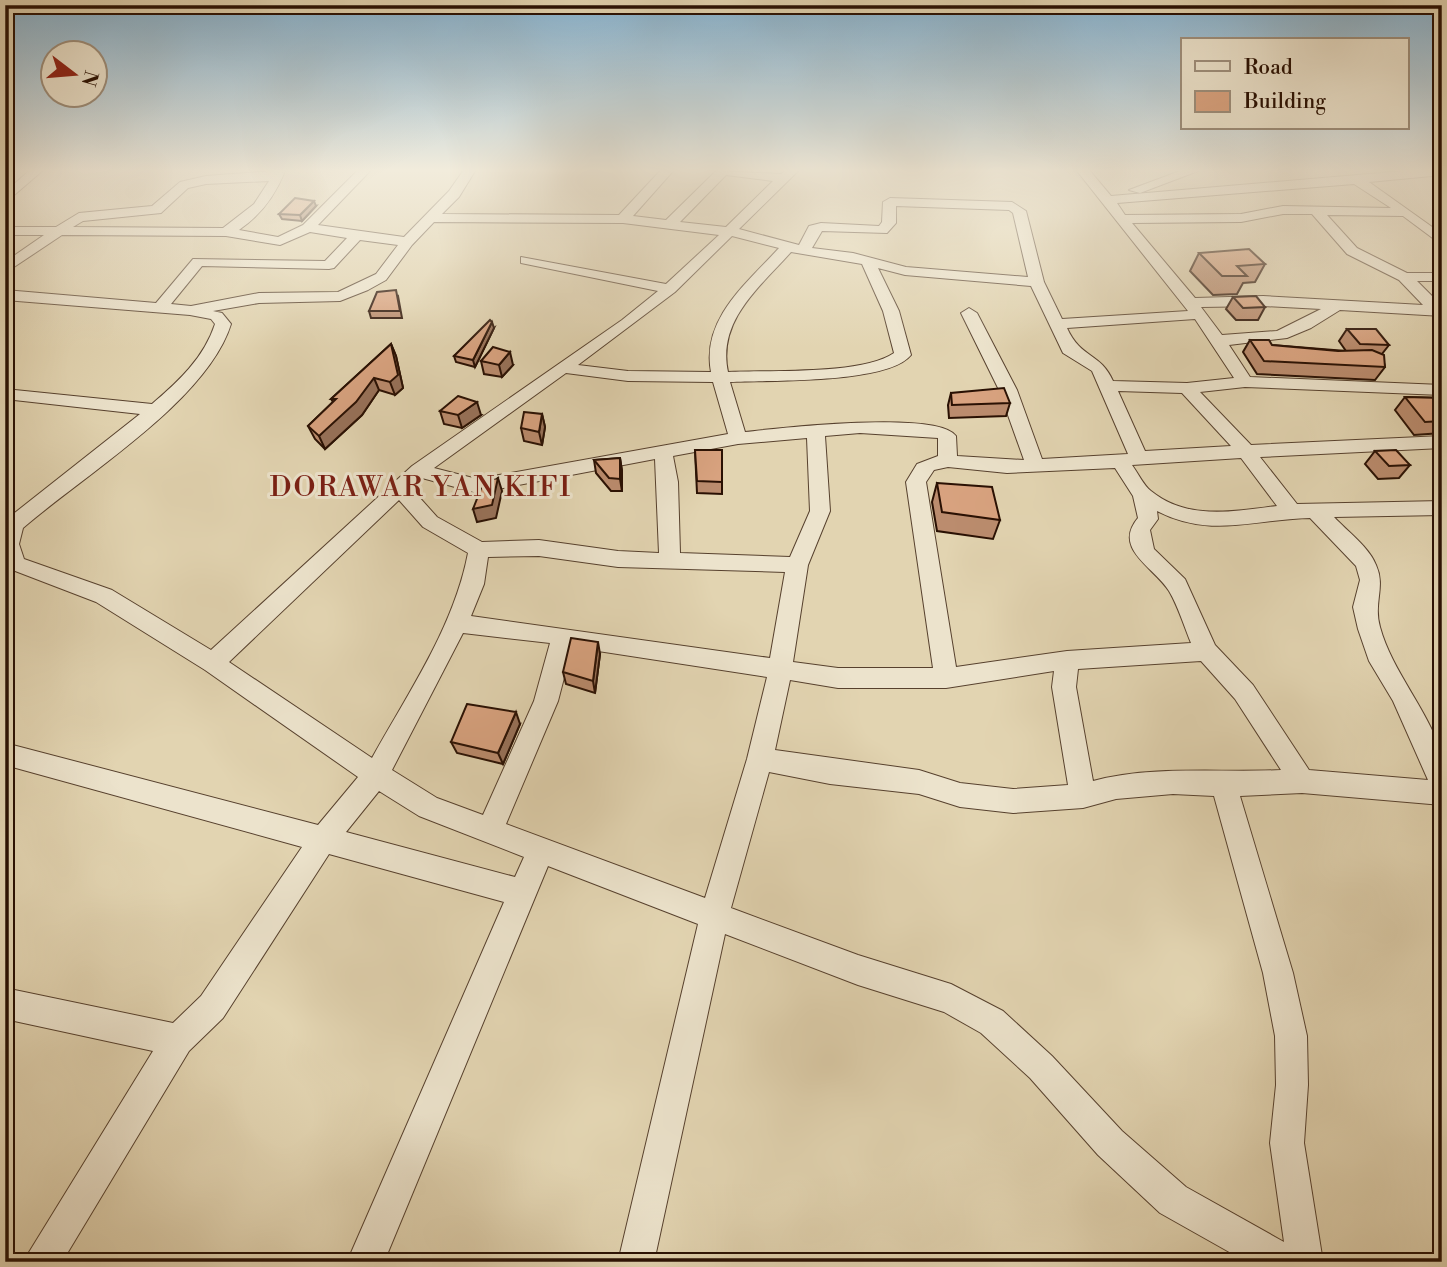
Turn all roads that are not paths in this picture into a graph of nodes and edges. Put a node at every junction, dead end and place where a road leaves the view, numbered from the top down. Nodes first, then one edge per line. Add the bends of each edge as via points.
1 (64, 230) edge
2 (229, 230) edge
3 (302, 230) edge
4 (322, 230) edge
5 (420, 230) edge
6 (715, 230) edge
7 (813, 230) edge
8 (1024, 230) edge
9 (1130, 230) edge
10 (1333, 230) edge
11 (5, 231) edge
12 (226, 232) junction
13 (732, 232) junction
14 (61, 233) junction
15 (357, 235) junction
16 (407, 242) junction
17 (787, 247) junction
18 (803, 251) junction
19 (526, 260) dead end
20 (869, 264) junction
21 (5, 269) edge
22 (1404, 277) junction
23 (1442, 277) edge
24 (1037, 282) junction
25 (670, 289) junction
26 (5, 295) edge
27 (1336, 306) junction
28 (160, 308) junction
29 (1195, 309) junction
30 (190, 310) junction
31 (1439, 311) edge
32 (969, 313) dead end
33 (1057, 324) junction
34 (1219, 340) junction
35 (564, 368) junction
36 (1099, 368) junction
37 (722, 377) junction
38 (1245, 382) junction
39 (1107, 386) junction
40 (1187, 388) junction
41 (1144, 389) junction
42 (1442, 390) edge
43 (5, 394) edge
44 (1117, 408) junction
45 (154, 410) junction
46 (816, 431) junction
47 (737, 438) junction
48 (1442, 442) edge
49 (663, 451) junction
50 (1247, 453) junction
51 (1130, 459) junction
52 (948, 461) junction
53 (1035, 465) junction
54 (419, 470) junction
55 (399, 487) junction
56 (1144, 496) junction
57 (1442, 508) edge
58 (1292, 511) junction
59 (1316, 511) junction
60 (7, 539) edge
61 (479, 550) junction
62 (670, 562) junction
63 (797, 565) junction
64 (457, 624) junction
65 (563, 638) junction
66 (1206, 651) junction
67 (1067, 660) junction
68 (213, 663) junction
69 (780, 671) junction
70 (946, 678) junction
71 (5, 754) edge
72 (760, 759) junction
73 (376, 775) junction
74 (1302, 781) junction
75 (1442, 783) edge
76 (1224, 785) junction
77 (1442, 793) edge
78 (1083, 796) junction
79 (490, 829) junction
80 (323, 842) junction
81 (542, 849) junction
82 (523, 893) junction
83 (715, 914) junction
84 (5, 1003) edge
85 (178, 1040) junction
86 (41, 1262) edge
87 (365, 1262) edge
88 (636, 1262) edge
89 (1283, 1262) edge
90 (1305, 1262) edge

1 - 14 street
2 - 12 street
3 - 12 street via 280,240
4 - 15 street
5 - 16 street
6 - 13 street
7 - 18 street
8 - 24 street
9 - 29 street
10 - 22 street via 1352,251
11 - 14 street
12 - 14 street
13 - 17 street
13 - 25 street
14 - 21 street
15 - 16 street
15 - 28 street via 329,265 198,262
16 - 30 street via 381,277 340,296 259,298
17 - 18 street
17 - 37 street via 720,328 717,357
18 - 20 street via 853,257
19 - 25 street
20 - 24 street
20 - 37 street via 891,311 903,355 888,365 841,372
22 - 23 street
22 - 31 street
24 - 33 street
25 - 35 street
26 - 28 street
27 - 29 street via 1264,301
27 - 31 street
27 - 34 street via 1291,334
28 - 30 street
29 - 33 street via 1147,320
29 - 34 street
30 - 45 street via 216,316 223,333 208,359
32 - 53 street via 1009,390
33 - 36 street via 1069,349
34 - 38 street
35 - 37 street via 628,376
35 - 54 street
36 - 39 street
36 - 41 street
37 - 47 street
38 - 40 street
38 - 42 street
39 - 41 street
39 - 44 street
40 - 41 street
40 - 50 street
41 - 44 street
43 - 45 street
44 - 51 street
45 - 60 street via 14,523
46 - 47 street
46 - 52 street via 860,427 942,432 947,436
46 - 63 street via 820,511
47 - 49 street
48 - 50 street
49 - 54 street via 477,486
49 - 62 street
50 - 51 street
50 - 58 street
51 - 53 street
51 - 56 street
52 - 53 street
52 - 70 street via 929,463 918,472 916,482
54 - 55 street
55 - 61 street via 430,522
55 - 68 street
56 - 58 street via 1199,520
56 - 66 street via 1148,519 1139,539 1145,553 1177,584
57 - 59 street
58 - 59 street
59 - 75 street via 1365,564 1371,580 1364,607 1369,629
60 - 68 street via 8,553 17,564 104,596
61 - 62 street via 540,548
61 - 64 street via 473,584
62 - 63 street
63 - 69 street
64 - 65 street
64 - 73 street
65 - 69 street
65 - 79 street via 546,701
66 - 67 street
66 - 74 street via 1244,692
67 - 70 street
67 - 78 street via 1064,687
68 - 73 street
69 - 70 street via 838,678
69 - 72 street
71 - 80 street
72 - 78 street via 1013,801
72 - 83 street
73 - 79 street via 428,807
73 - 80 street
74 - 76 street
74 - 77 street
76 - 78 street via 1173,782 1116,787
76 - 90 street via 1278,973 1291,1036 1287,1143
79 - 81 street
80 - 82 street
80 - 85 street via 212,1007
81 - 82 street
81 - 83 street
82 - 87 street
83 - 88 street
83 - 89 street via 858,970 951,999 992,1023 1173,1200
84 - 85 street
85 - 86 street

